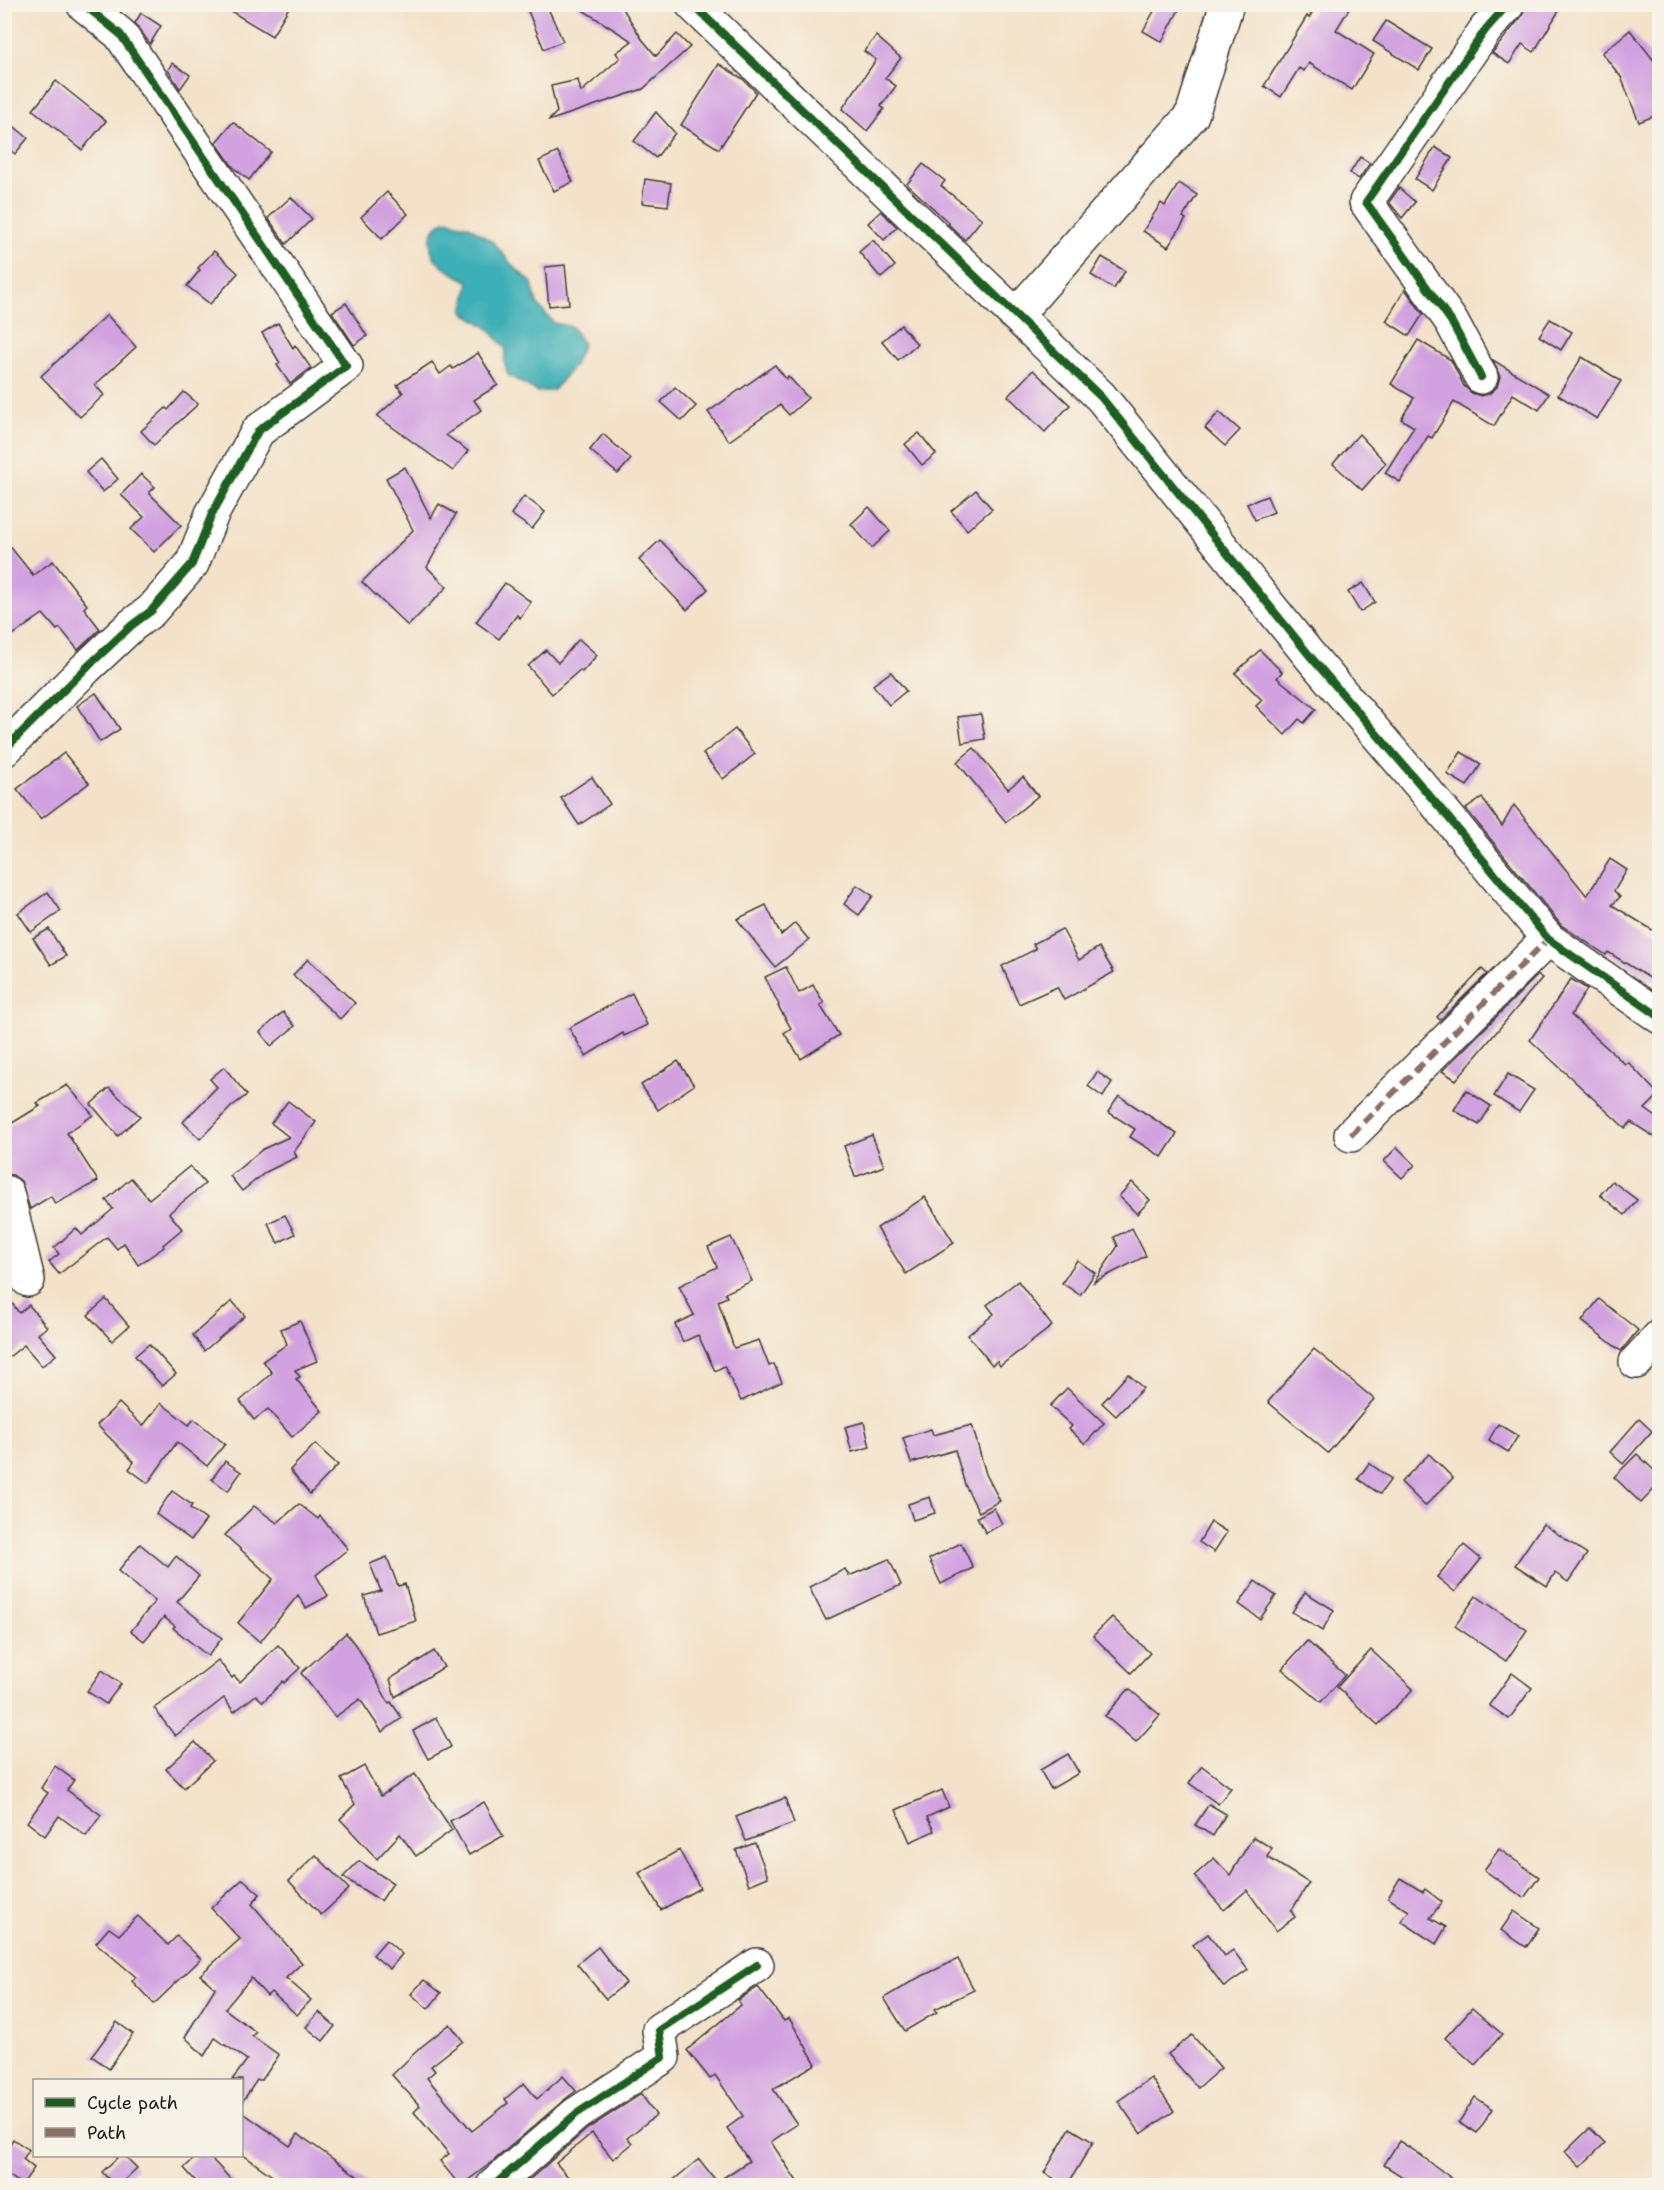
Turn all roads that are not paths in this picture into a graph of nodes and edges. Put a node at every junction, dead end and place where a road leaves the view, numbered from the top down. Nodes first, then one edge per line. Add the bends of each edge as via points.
1 (83, 4) edge
2 (692, 4) edge
3 (1227, 4) edge
4 (1508, 4) edge
5 (1016, 315) junction
6 (1481, 377) dead end
7 (4, 750) edge
8 (1548, 939) junction
9 (1659, 1017) edge
10 (1351, 1135) dead end
11 (4, 1192) edge
12 (28, 1280) dead end
13 (1659, 1336) edge
14 (1636, 1362) dead end
15 (757, 1965) dead end
16 (493, 2186) edge

1 - 7 street via 120,34 346,366 258,431 212,514 192,564 151,611 86,668
2 - 5 street
3 - 5 street via 1192,115
4 - 6 street via 1486,29 1366,202 1451,321
5 - 8 street via 1101,397 1310,656
8 - 9 street
8 - 10 street
11 - 12 street
13 - 14 street
15 - 16 street via 659,2030 663,2057 576,2114

